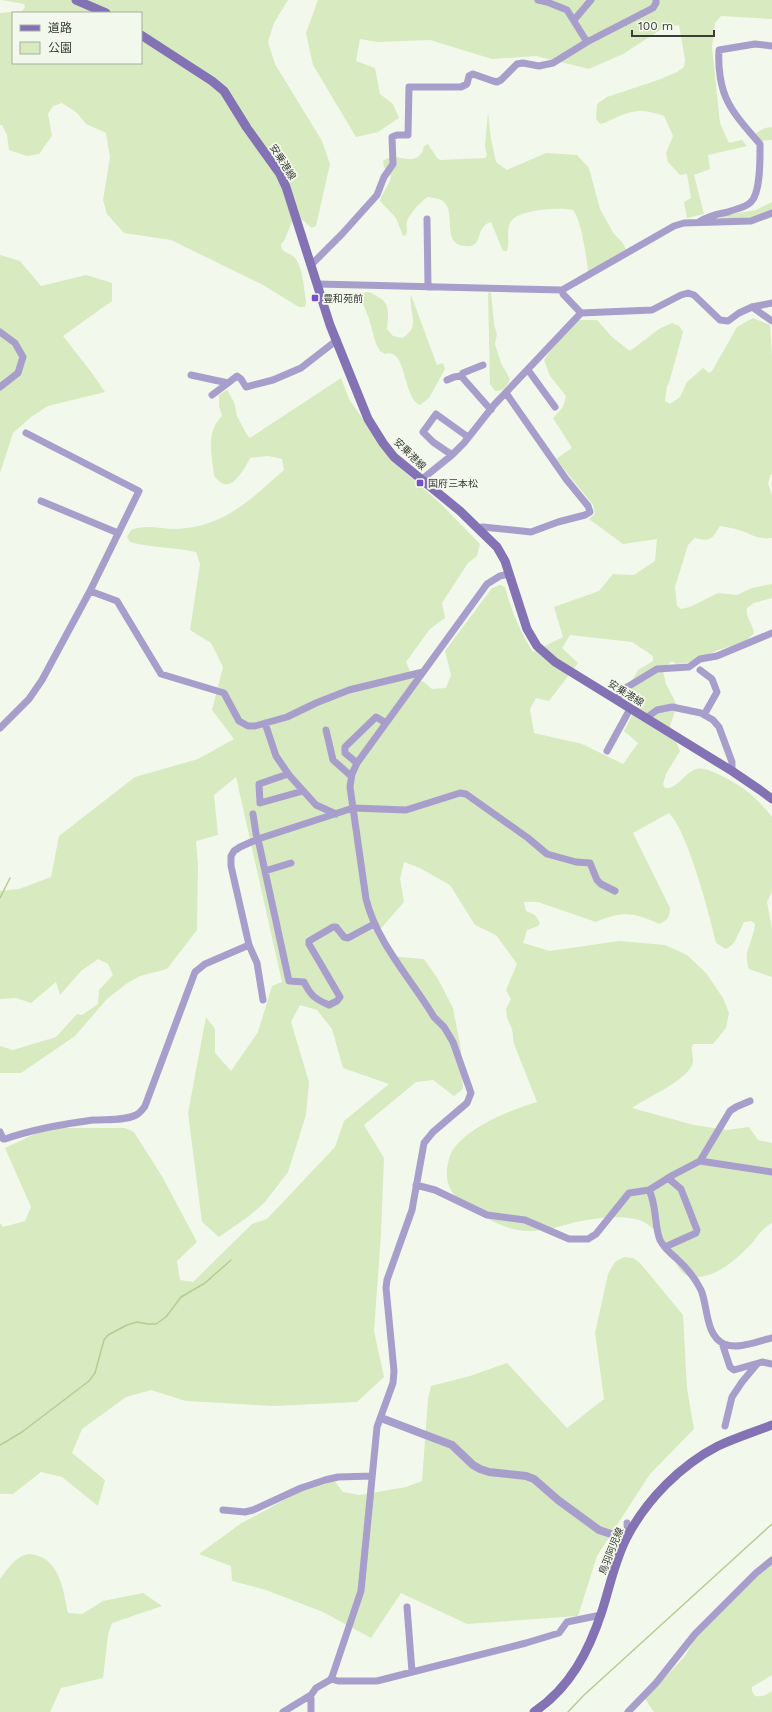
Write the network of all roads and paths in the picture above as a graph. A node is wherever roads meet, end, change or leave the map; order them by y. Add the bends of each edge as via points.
1 (76, 0) edge
2 (538, 0) edge
3 (591, 0) edge
4 (656, 0) edge
5 (104, 12) edge
6 (574, 20) junction
7 (142, 36) edge
8 (587, 42) junction
9 (772, 46) edge
10 (772, 213) edge
11 (427, 219) dead end
12 (697, 223) junction
13 (312, 264) junction
14 (318, 284) junction
15 (428, 287) junction
16 (562, 290) junction
17 (772, 303) edge
18 (752, 307) junction
19 (581, 313) junction
20 (772, 321) edge
21 (0, 332) edge
22 (337, 340) junction
23 (483, 365) dead end
24 (528, 370) junction
25 (191, 375) dead end
26 (461, 376) junction
27 (447, 380) dead end
28 (228, 383) junction
29 (0, 387) edge
30 (506, 393) junction
31 (212, 394) dead end
32 (555, 407) dead end
33 (491, 410) junction
34 (26, 433) dead end
35 (468, 437) junction
36 (452, 455) junction
37 (421, 480) junction
38 (41, 501) dead end
39 (477, 528) junction
40 (118, 533) junction
41 (509, 574) junction
42 (90, 590) junction
43 (772, 633) edge
44 (700, 670) dead end
45 (422, 672) junction
46 (616, 700) junction
47 (630, 709) junction
48 (704, 715) junction
49 (646, 718) junction
50 (265, 723) junction
51 (386, 723) junction
52 (0, 728) edge
53 (326, 730) dead end
54 (607, 751) dead end
55 (356, 763) junction
56 (732, 771) junction
57 (288, 774) junction
58 (351, 776) junction
59 (303, 791) junction
60 (772, 800) edge
61 (353, 808) junction
62 (253, 814) dead end
63 (336, 814) junction
64 (257, 840) junction
65 (291, 863) dead end
66 (265, 871) junction
67 (615, 891) dead end
68 (374, 924) junction
69 (249, 945) junction
70 (263, 1000) dead end
71 (750, 1101) dead end
72 (0, 1132) edge
73 (700, 1161) junction
74 (772, 1172) edge
75 (668, 1178) junction
76 (416, 1185) junction
77 (649, 1190) junction
78 (665, 1247) junction
79 (772, 1338) edge
80 (722, 1343) junction
81 (757, 1364) junction
82 (772, 1364) edge
83 (381, 1418) junction
84 (772, 1425) edge
85 (725, 1426) dead end
86 (372, 1476) junction
87 (223, 1510) dead end
88 (627, 1523) dead end
89 (628, 1536) junction
90 (772, 1560) edge
91 (407, 1607) dead end
92 (601, 1615) junction
93 (412, 1672) junction
94 (331, 1679) junction
95 (311, 1695) junction
96 (283, 1712) edge
97 (311, 1712) edge
98 (534, 1712) edge
99 (628, 1712) edge

1 - 5 main road
2 - 6 street via 567,10
3 - 6 street
4 - 8 street via 653,8
6 - 8 street
7 - 13 main road, 安乗港線 via 224,91 280,174
8 - 13 street via 546,66 517,64 497,82 472,74 467,84 461,87 409,87 408,135 392,137 393,164 384,177 377,195
9 - 12 street via 754,44 718,50 726,100 760,144 757,189 750,203 741,208 708,216
10 - 12 street via 751,221
11 - 15 street
12 - 16 street via 684,223 667,229
13 - 14 main road, 安乗港線
14 - 15 street
14 - 22 main road, 安乗港線
15 - 16 street
16 - 19 street
17 - 18 street
18 - 19 street via 728,321 720,320 694,295 688,293 652,310
18 - 20 street
19 - 24 street
21 - 29 street via 15,343 23,357 18,373
22 - 28 street via 305,366 273,380 246,387 237,376
22 - 37 main road, 安乗港線 via 368,419 394,457
23 - 26 street
24 - 30 street
24 - 32 street
25 - 28 street
26 - 27 street
26 - 33 street
28 - 31 street
30 - 33 street
30 - 39 street via 590,512 585,516 531,532
33 - 35 street
34 - 40 street via 138,491
35 - 36 street
35 - 36 street via 436,414 423,432
36 - 37 street
37 - 39 main road, 安乗港線
38 - 40 street
39 - 41 main road, 安乗港線 via 497,547
40 - 42 street
41 - 45 street via 487,584
41 - 46 main road, 安乗港線 via 525,624 542,652
42 - 50 street via 117,601 161,674 224,693 243,724 255,726
42 - 52 street via 42,680 29,699
43 - 46 street via 717,656 700,659 689,667 657,669 624,689
44 - 48 street via 712,679 717,692
45 - 50 street via 349,690 287,717
45 - 51 street
46 - 47 main road, 安乗港線
47 - 49 main road, 安乗港線
47 - 54 street
48 - 49 street via 672,707 657,710
48 - 56 street via 717,723 732,762
49 - 56 main road, 安乗港線
50 - 57 street via 276,756
51 - 55 street
51 - 55 street via 376,717 345,747 345,753
53 - 58 street via 333,760
55 - 58 street
56 - 60 main road, 安乗港線
57 - 59 street
57 - 59 street via 259,784 260,803
58 - 61 street
59 - 63 street via 316,805
61 - 63 street
61 - 67 street via 406,810 466,794 547,854 590,864 597,880
61 - 68 street via 366,899
62 - 64 street
63 - 64 street
64 - 66 street
64 - 69 street via 240,847 231,856
65 - 66 street
66 - 68 street via 290,981 304,982 316,999 329,1004 340,997 309,941 336,926 344,937 348,938
68 - 76 street via 434,1017 450,1037 471,1093 467,1103 424,1143
69 - 70 street via 257,963
69 - 72 street via 204,964 195,972 145,1106 138,1114 125,1118 71,1123 5,1139
71 - 73 street via 730,1112
73 - 74 street
73 - 75 street
75 - 77 street
75 - 78 street via 681,1189 697,1230 696,1234
76 - 77 street via 434,1190 487,1215 525,1220 569,1238 581,1239 588,1239 596,1234 629,1193
76 - 83 street via 408,1224 387,1280 394,1371 393,1383
77 - 78 street via 660,1239
78 - 80 street via 694,1278 701,1290 709,1324
79 - 80 street via 743,1345
80 - 81 street via 731,1369 737,1370
81 - 82 street
81 - 85 street via 732,1397
83 - 86 street via 377,1427
83 - 89 street via 452,1445 480,1469 534,1479 599,1530
84 - 89 main road, 鳥羽阿児線 via 719,1446 675,1475 651,1501
86 - 87 street via 338,1477 301,1488 245,1512
86 - 94 street via 361,1591
88 - 89 street
89 - 92 main road, 鳥羽阿児線
90 - 99 street via 695,1634 656,1683
91 - 93 street
92 - 93 street via 567,1622 559,1633
92 - 98 main road, 鳥羽阿児線 via 575,1672 552,1698
93 - 94 street via 373,1681
94 - 95 street via 316,1688
95 - 96 street
95 - 97 street

